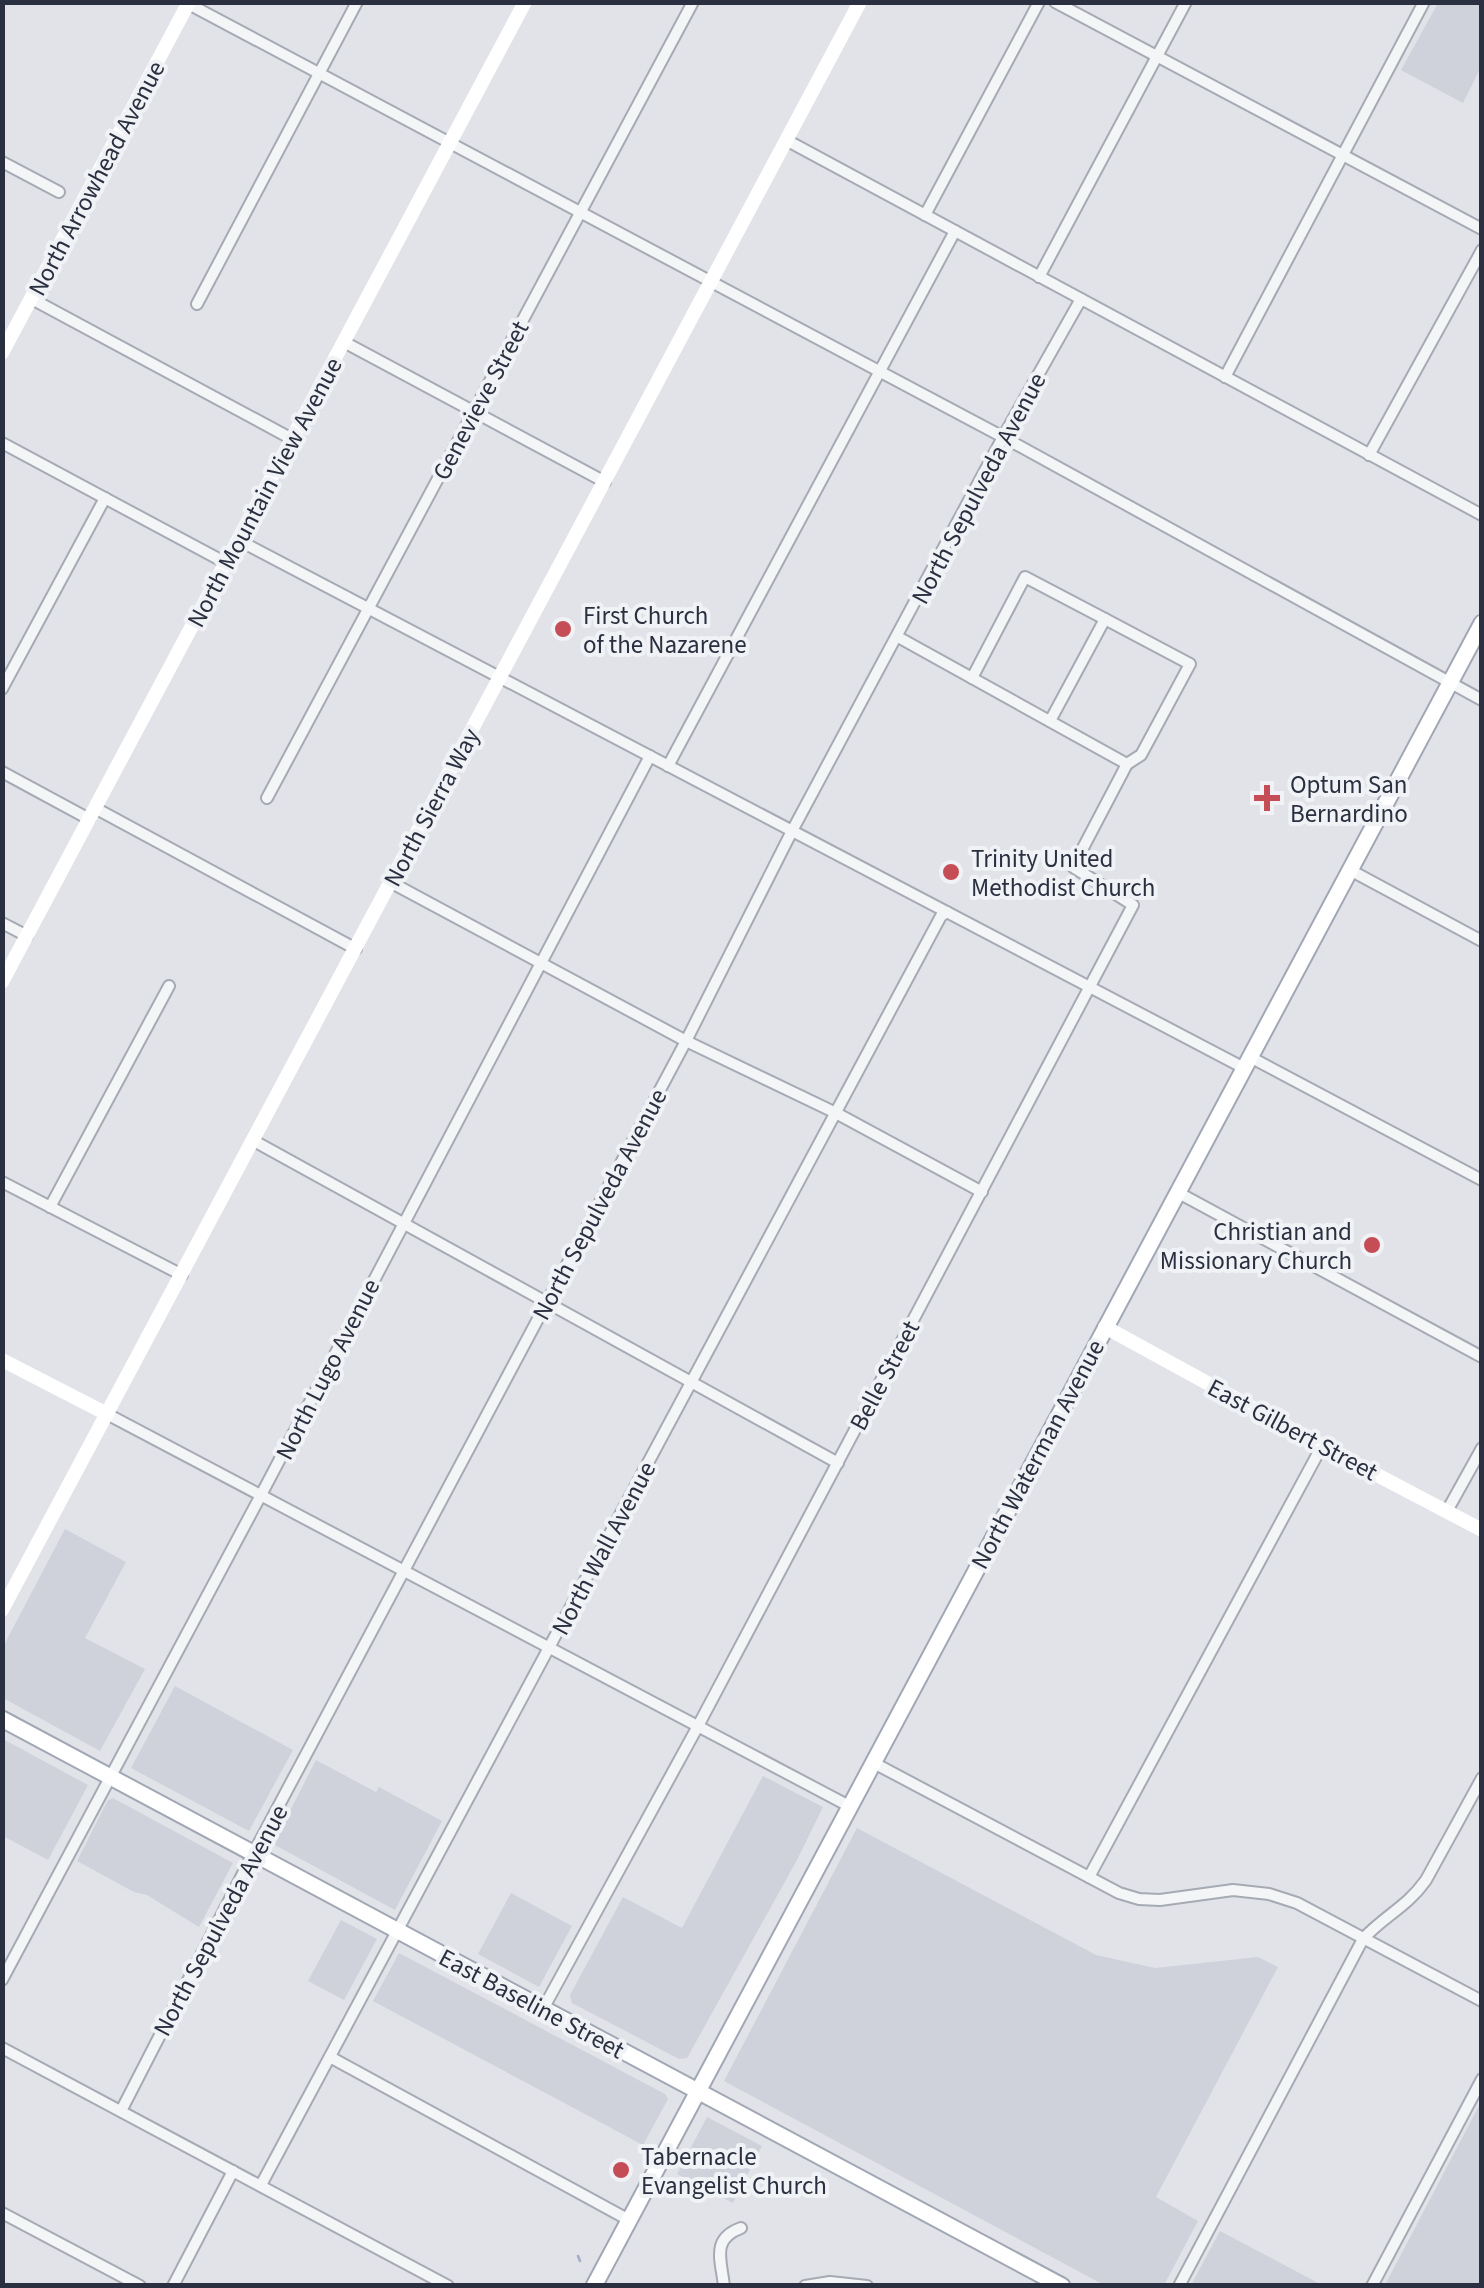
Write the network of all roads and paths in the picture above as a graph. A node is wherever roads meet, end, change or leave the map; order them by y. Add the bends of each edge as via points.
1 (357, 2) edge
2 (524, 2) edge
3 (693, 2) edge
4 (860, 2) edge
5 (1039, 2) edge
6 (1055, 2) edge
7 (1186, 2) edge
8 (1424, 2) edge
9 (188, 3) edge
10 (1157, 56) junction
11 (320, 74) junction
12 (788, 141) junction
13 (450, 142) junction
14 (1343, 155) junction
15 (2, 162) edge
16 (59, 192) dead end
17 (582, 212) junction
18 (925, 215) junction
19 (1482, 228) edge
20 (954, 231) junction
21 (1482, 250) edge
22 (1039, 276) junction
23 (712, 281) junction
24 (32, 299) junction
25 (1080, 299) junction
26 (197, 304) dead end
27 (344, 342) junction
28 (2, 353) edge
29 (878, 370) junction
30 (1226, 377) junction
31 (473, 411) junction
32 (1004, 437) junction
33 (292, 440) junction
34 (2, 443) edge
35 (1369, 455) junction
36 (605, 482) junction
37 (105, 498) junction
38 (1482, 515) edge
39 (238, 540) junction
40 (226, 563) junction
41 (368, 608) junction
42 (1105, 619) junction
43 (1482, 623) edge
44 (898, 637) junction
45 (499, 677) junction
46 (972, 678) junction
47 (1449, 684) junction
48 (2, 689) edge
49 (1482, 700) edge
50 (1050, 721) junction
51 (650, 756) junction
52 (1127, 764) junction
53 (668, 766) junction
54 (2, 772) edge
55 (267, 798) dead end
56 (92, 813) junction
57 (792, 831) junction
58 (1350, 870) junction
59 (392, 883) junction
60 (947, 912) junction
61 (2, 922) edge
62 (27, 936) junction
63 (1482, 941) edge
64 (356, 949) junction
65 (540, 962) junction
66 (2, 982) edge
67 (168, 986) dead end
68 (1090, 987) junction
69 (686, 1040) junction
70 (1248, 1062) junction
71 (836, 1113) junction
72 (254, 1141) junction
73 (1482, 1180) edge
74 (2, 1182) edge
75 (982, 1192) junction
76 (1177, 1192) junction
77 (50, 1206) junction
78 (403, 1222) junction
79 (182, 1275) junction
80 (546, 1303) junction
81 (1105, 1327) junction
82 (1482, 1357) edge
83 (2, 1360) edge
84 (691, 1384) junction
85 (108, 1414) junction
86 (1322, 1446) junction
87 (1482, 1448) edge
88 (838, 1463) junction
89 (261, 1496) junction
90 (1448, 1512) junction
91 (1482, 1530) edge
92 (404, 1571) junction
93 (2, 1610) edge
94 (549, 1648) junction
95 (2, 1720) edge
96 (698, 1726) junction
97 (872, 1762) junction
98 (110, 1777) junction
99 (1482, 1778) edge
100 (849, 1806) junction
101 (253, 1854) junction
102 (1089, 1878) junction
103 (397, 1931) junction
104 (1364, 1939) junction
105 (2, 1980) edge
106 (1482, 2001) edge
107 (543, 2010) junction
108 (2, 2048) edge
109 (330, 2057) junction
110 (1482, 2079) edge
111 (697, 2091) junction
112 (121, 2111) junction
113 (233, 2171) junction
114 (261, 2186) junction
115 (2, 2212) edge
116 (628, 2220) junction
117 (736, 2230) dead end
118 (140, 2286) edge
119 (173, 2286) edge
120 (448, 2286) edge
121 (594, 2286) edge
122 (724, 2286) edge
123 (806, 2286) edge
124 (866, 2286) edge
125 (1062, 2286) edge
126 (1179, 2286) edge
127 (1372, 2286) edge

1 - 11 street
2 - 13 street, North Mountain View Avenue
3 - 17 street, Genevieve Street
4 - 12 street, North Sierra Way
5 - 18 street
6 - 10 street
7 - 10 street
8 - 14 street
9 - 11 street
9 - 24 street, North Arrowhead Avenue
10 - 14 street
10 - 22 street
11 - 13 street
11 - 26 street
12 - 18 street
12 - 23 street, North Sierra Way
13 - 17 street
13 - 27 street, North Mountain View Avenue
14 - 19 street
14 - 30 street
15 - 16 street
17 - 23 street
17 - 31 street, Genevieve Street
18 - 20 street
20 - 22 street
20 - 29 street
21 - 35 street
22 - 25 street
23 - 29 street
23 - 36 street, North Sierra Way
24 - 28 street, North Arrowhead Avenue
24 - 33 street
25 - 30 street
25 - 32 street, North Sepulveda Avenue
27 - 31 street
27 - 33 street, North Mountain View Avenue
29 - 32 street
29 - 53 street
30 - 35 street
31 - 36 street
31 - 41 street, Genevieve Street
32 - 44 street, North Sepulveda Avenue
32 - 47 street
33 - 39 street, North Mountain View Avenue
34 - 37 street
35 - 38 street
36 - 45 street, North Sierra Way
37 - 40 street
37 - 48 street
39 - 40 street, North Mountain View Avenue
39 - 41 street
40 - 56 street, North Mountain View Avenue
41 - 45 street
41 - 55 street, Genevieve Street
42 - 46 street via 1025,577
42 - 50 street
42 - 52 street via 1190,664 1142,755
43 - 47 main road, North Waterman Avenue
44 - 46 street
44 - 57 street, North Sepulveda Avenue
45 - 51 street
45 - 59 street, North Sierra Way
46 - 50 street
47 - 49 street
47 - 58 main road, North Waterman Avenue
50 - 52 street
51 - 53 street
51 - 65 street, North Lugo Avenue
52 - 68 street, Belle Street via 1073,867 1133,905
53 - 57 street
54 - 56 street
56 - 62 street, North Mountain View Avenue
56 - 64 street
57 - 60 street
57 - 69 street, North Sepulveda Avenue
58 - 63 street
58 - 70 main road, North Waterman Avenue
59 - 64 street, North Sierra Way
59 - 65 street
60 - 68 street
60 - 71 street, North Wall Avenue
61 - 62 street
62 - 66 street, North Mountain View Avenue
64 - 72 street, North Sierra Way
65 - 69 street
65 - 78 street, North Lugo Avenue
67 - 77 street
68 - 70 street
68 - 75 street, Belle Street
69 - 71 street
69 - 80 street, North Sepulveda Avenue
70 - 73 street
70 - 76 main road, North Waterman Avenue
71 - 75 street
71 - 84 street, North Wall Avenue
72 - 78 street
72 - 79 street, North Sierra Way
74 - 77 street
75 - 88 street, Belle Street
76 - 81 main road, North Waterman Avenue
76 - 82 street
77 - 79 street
78 - 80 street
78 - 89 street, North Lugo Avenue
79 - 85 street, North Sierra Way
80 - 84 street
80 - 92 street, North Sepulveda Avenue
81 - 86 street, East Gilbert Street
81 - 97 main road, North Waterman Avenue
83 - 85 street
84 - 88 street
84 - 94 street, North Wall Avenue
85 - 89 street
85 - 93 street, North Sierra Way
86 - 90 street, East Gilbert Street
86 - 102 street
87 - 90 street
88 - 96 street, Belle Street
89 - 92 street
89 - 98 street, North Lugo Avenue
90 - 91 street, East Gilbert Street
92 - 94 street
92 - 101 street, North Sepulveda Avenue
94 - 96 street
94 - 103 street, North Wall Avenue
95 - 98 main road, East Baseline Street
96 - 100 street
96 - 107 street, Belle Street
97 - 100 main road, North Waterman Avenue
97 - 102 street
98 - 101 main road, East Baseline Street
98 - 105 street, North Lugo Avenue
99 - 104 street via 1415,1896
100 - 111 main road, North Waterman Avenue
101 - 103 main road, East Baseline Street
101 - 112 street, North Sepulveda Avenue
102 - 104 street via 1138,1899 1233,1890 1269,1894
103 - 107 main road, East Baseline Street
103 - 109 street, North Wall Avenue
104 - 106 street
104 - 126 street
107 - 111 main road, East Baseline Street
108 - 112 street
109 - 114 street, North Wall Avenue
109 - 116 street
110 - 127 street
111 - 116 main road, North Waterman Avenue
111 - 125 main road, East Baseline Street
112 - 113 street
113 - 114 street
113 - 119 street
114 - 120 street
115 - 118 street
116 - 121 main road, North Waterman Avenue
117 - 122 street via 720,2247
123 - 124 street

